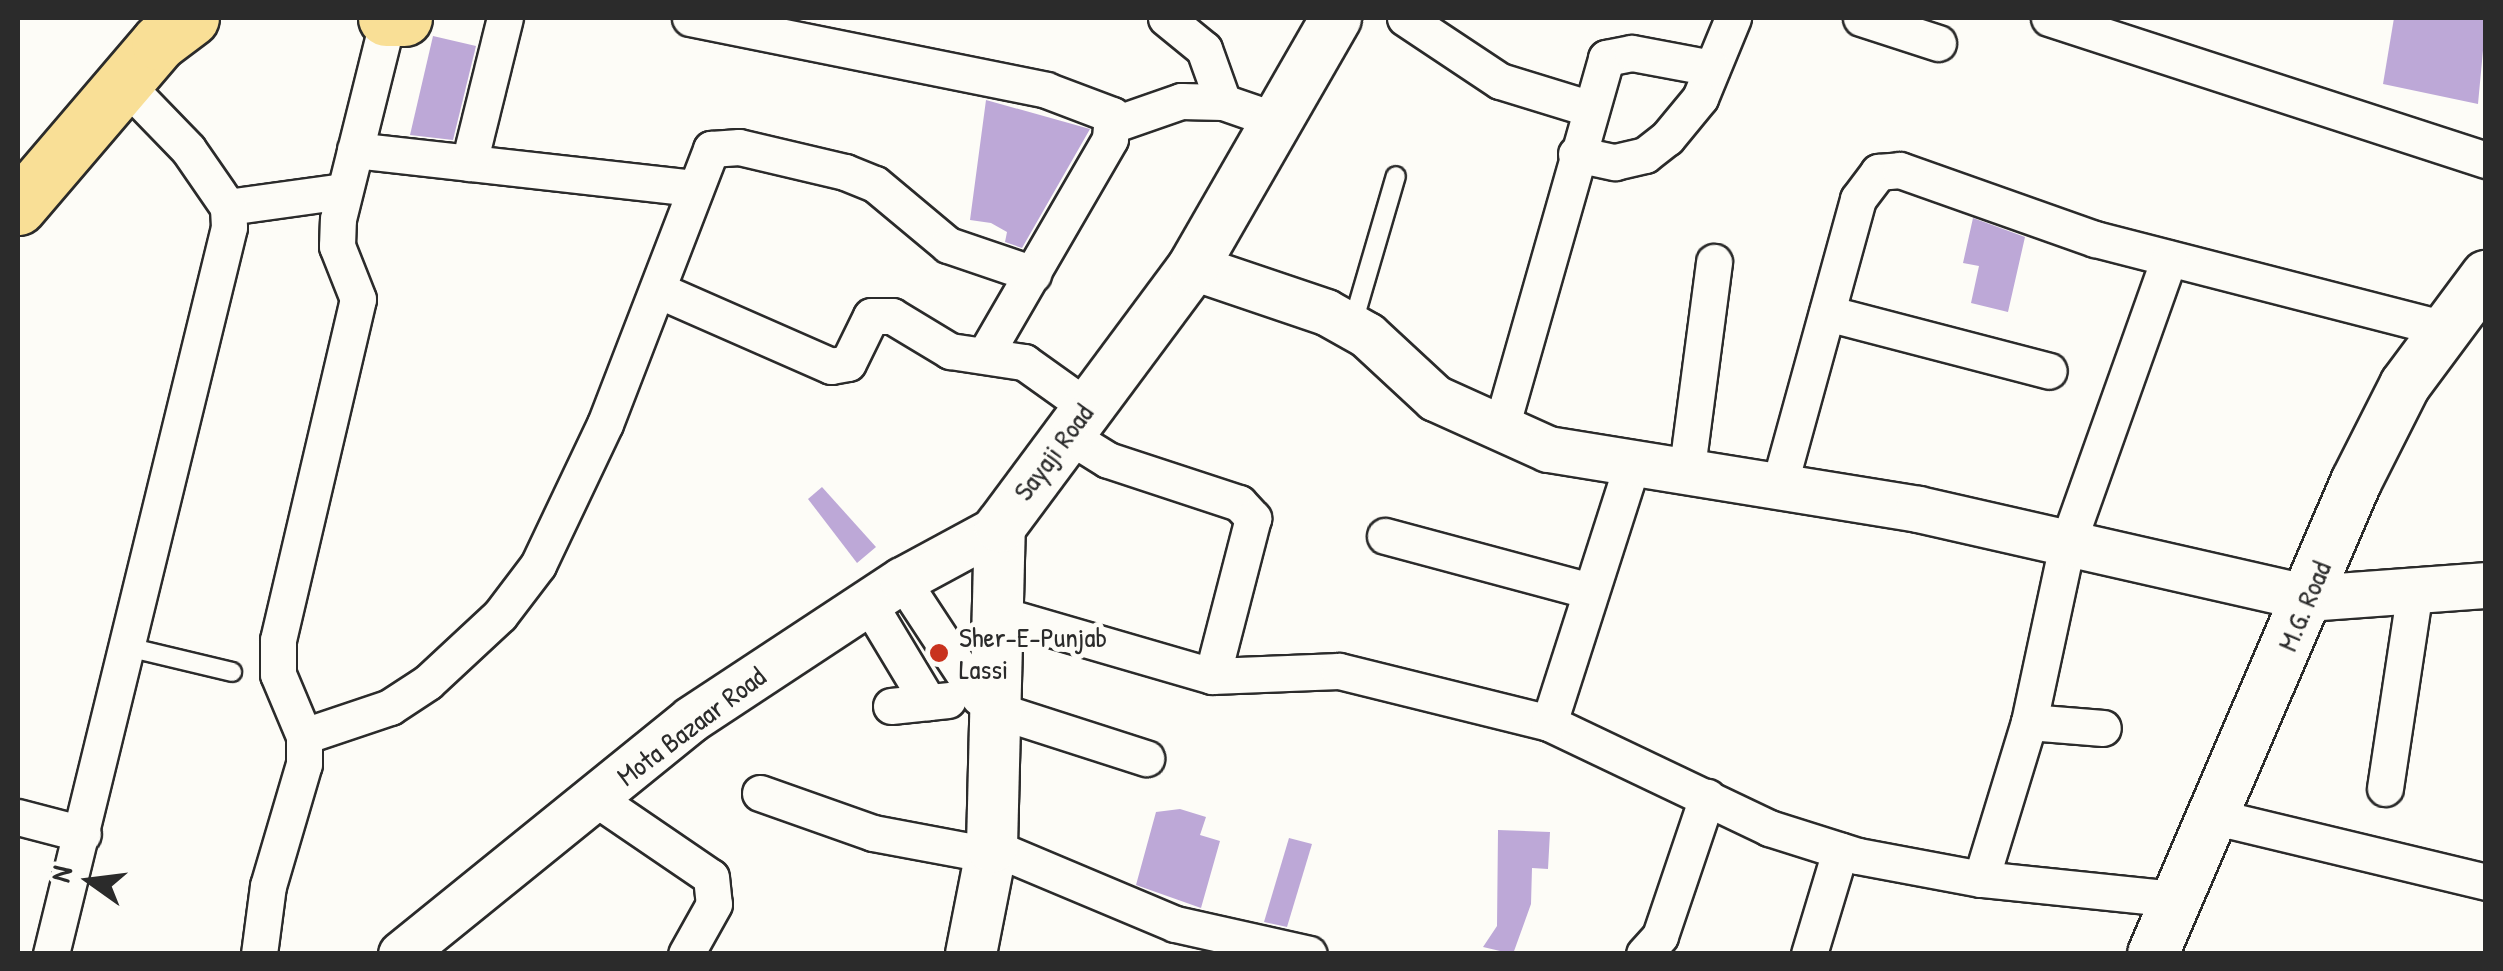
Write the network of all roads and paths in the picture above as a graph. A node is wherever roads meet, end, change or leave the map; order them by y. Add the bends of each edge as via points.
1 (191, 18) edge
2 (387, 18) edge
3 (404, 18) edge
4 (505, 18) edge
5 (690, 18) edge
6 (1166, 18) edge
7 (1336, 18) edge
8 (1405, 18) edge
9 (1733, 18) edge
10 (1861, 18) edge
11 (2050, 18) edge
12 (1938, 43) dead end
13 (1712, 68) junction
14 (128, 87) junction
15 (1223, 102) junction
16 (1588, 108) junction
17 (1282, 122) junction
18 (1115, 124) junction
19 (355, 150) junction
20 (1576, 154) junction
21 (2486, 160) edge
22 (469, 163) junction
23 (1396, 176) dead end
24 (692, 188) junction
25 (344, 192) junction
26 (18, 207) edge
27 (228, 207) junction
28 (2169, 259) junction
29 (1714, 262) dead end
30 (1192, 267) junction
31 (1033, 274) junction
32 (2486, 276) edge
33 (658, 290) junction
34 (1827, 312) junction
35 (1352, 326) junction
36 (2442, 328) junction
37 (985, 355) junction
38 (2049, 371) dead end
39 (1076, 420) junction
40 (1500, 431) junction
41 (1632, 464) junction
42 (1686, 475) junction
43 (1779, 486) junction
44 (1000, 528) junction
45 (1385, 536) dead end
46 (2068, 545) junction
47 (2486, 585) edge
48 (2415, 590) junction
49 (885, 591) junction
50 (1590, 591) junction
51 (2309, 598) junction
52 (995, 613) junction
53 (128, 646) junction
54 (232, 672) dead end
55 (1212, 676) junction
56 (989, 700) junction
57 (928, 702) junction
58 (891, 706) dead end
59 (2029, 722) junction
60 (1549, 723) junction
61 (2102, 728) dead end
62 (304, 736) junction
63 (1146, 758) dead end
64 (2385, 788) dead end
65 (760, 793) dead end
66 (1707, 797) junction
67 (595, 798) junction
68 (2212, 816) junction
69 (18, 818) edge
70 (83, 834) junction
71 (991, 851) junction
72 (1840, 851) junction
73 (1981, 879) junction
74 (2486, 882) edge
75 (2176, 899) junction
76 (51, 954) edge
77 (259, 954) edge
78 (402, 954) edge
79 (686, 954) edge
80 (971, 954) edge
81 (1309, 954) edge
82 (1644, 954) edge
83 (1809, 954) edge
84 (2152, 954) edge

1 - 14 main road via 159,42
2 - 3 main road
2 - 19 street
4 - 22 street
5 - 18 street via 1046,90 1098,106
6 - 15 street via 1204,49
7 - 17 main road, Sayaji Road
8 - 16 street via 1500,82
9 - 13 street
10 - 12 street
11 - 21 street
13 - 16 street via 1616,52
13 - 20 street via 1700,98 1645,156 1615,162
14 - 26 main road
14 - 27 street via 188,148
15 - 17 street
15 - 18 street via 1180,101
16 - 20 street
17 - 30 main road, Sayaji Road
18 - 31 street
19 - 22 street
19 - 25 street
20 - 40 street
22 - 24 street
23 - 35 lane
24 - 31 street via 702,159 723,146 846,172 875,184 948,246
24 - 33 street
25 - 27 street
25 - 62 street via 338,246 358,299 278,640 278,674
27 - 53 street via 230,227
28 - 34 street via 1900,170 1878,172 1858,199
28 - 36 street
28 - 46 street
29 - 42 street
30 - 35 street
30 - 39 main road, Sayaji Road
31 - 37 street
32 - 36 main road, M.G. Road
33 - 37 street via 831,366 848,363 866,322 880,314 950,351
33 - 62 street via 566,514 500,615 390,707
34 - 38 street
34 - 43 street
35 - 40 street via 1435,398
36 - 51 main road, M.G. Road via 2364,466
37 - 39 street via 1024,362
39 - 44 main road, Sayaji Road
39 - 55 street via 1108,460 1239,503 1253,518
40 - 41 street
41 - 42 street
41 - 50 street
42 - 43 street
43 - 46 street
44 - 49 street, Mota Bazaar Road
44 - 52 main road, Sayaji Road
45 - 50 street
46 - 51 street
46 - 59 street
47 - 48 street
48 - 51 street
48 - 64 street
49 - 56 street
49 - 57 street
49 - 67 street, Mota Bazaar Road via 691,719
50 - 60 street
51 - 68 main road, M.G. Road
52 - 55 street
52 - 56 main road, Sayaji Road
53 - 54 lane
53 - 70 street
55 - 60 street via 1338,671
56 - 57 street
56 - 63 street
56 - 71 main road, Sayaji Road
57 - 58 street
59 - 61 street
59 - 73 street
60 - 66 street
62 - 77 street
65 - 71 street via 873,833
66 - 72 street
66 - 82 street via 1660,936
67 - 78 street, Mota Bazaar Road
67 - 79 street via 710,876 714,904
68 - 74 street
68 - 75 main road, M.G. Road
69 - 70 street
70 - 76 street
71 - 80 main road, Sayaji Road
71 - 81 street via 1175,924
72 - 73 street
72 - 83 street
73 - 75 street
75 - 84 main road, M.G. Road

